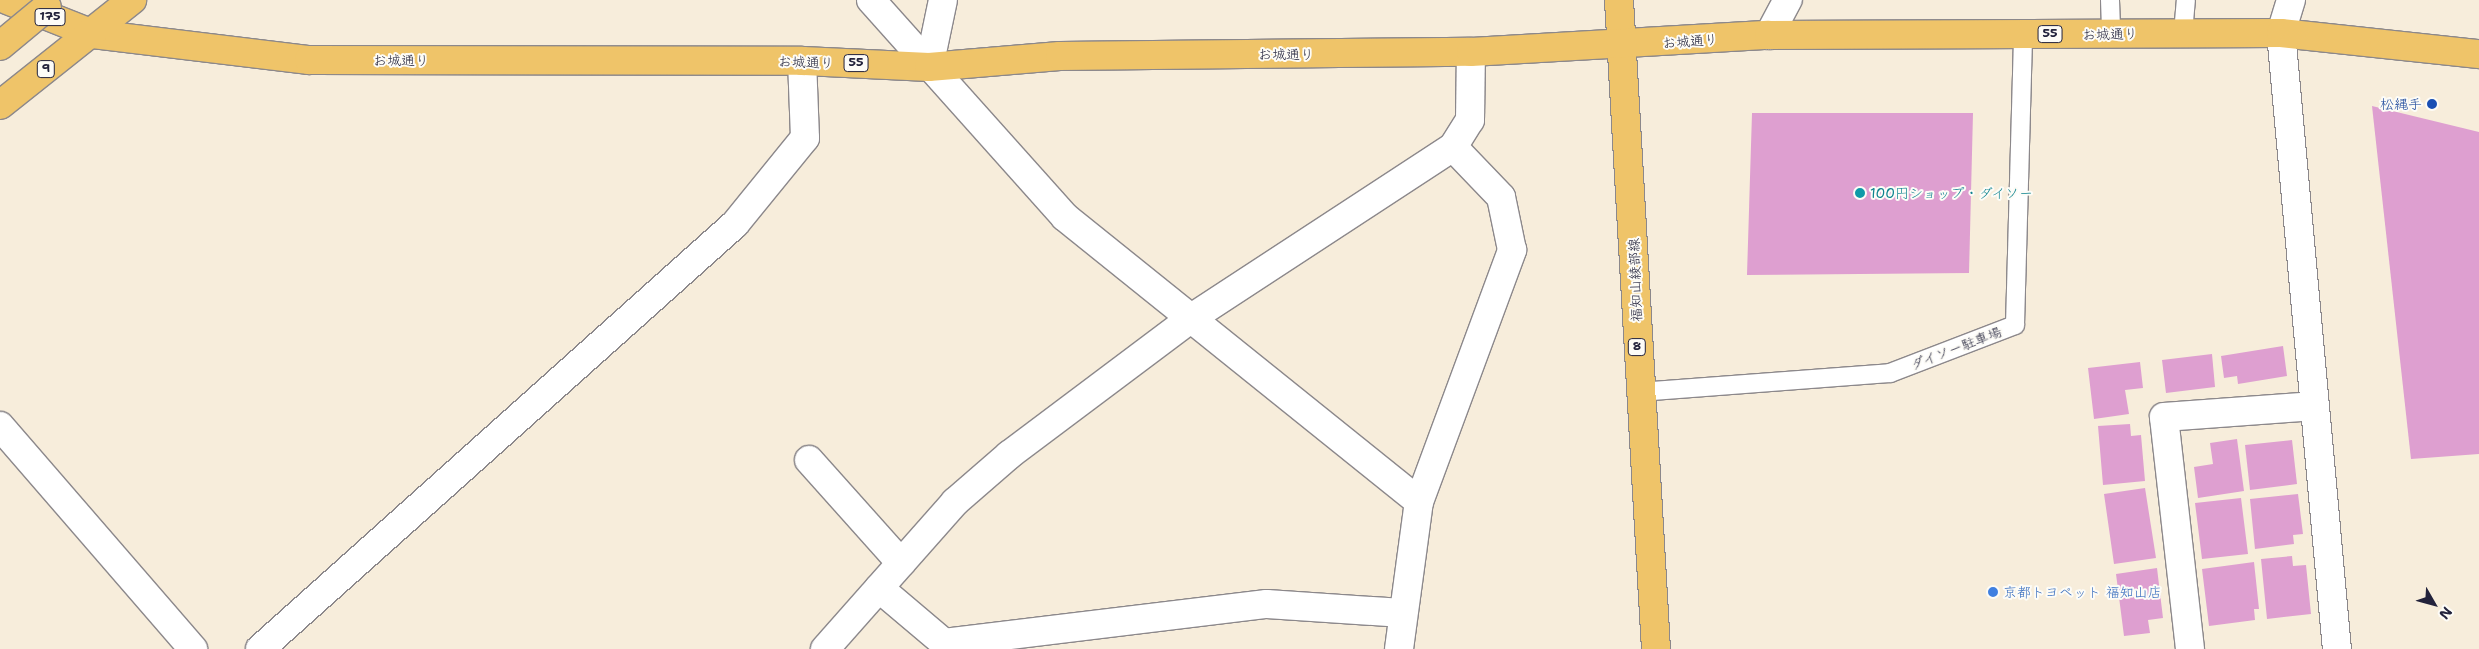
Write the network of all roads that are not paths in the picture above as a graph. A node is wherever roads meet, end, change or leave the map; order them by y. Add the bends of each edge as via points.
1 (7, 0) edge
2 (55, 0) edge
3 (132, 0) edge
4 (871, 0) edge
5 (943, 0) edge
6 (1619, 0) edge
7 (1788, 0) edge
8 (2110, 0) edge
9 (2186, 0) edge
10 (2291, 0) edge
11 (2183, 33) junction
12 (2281, 33) junction
13 (93, 34) junction
14 (2023, 34) junction
15 (2110, 34) junction
16 (1769, 36) junction
17 (0, 46) edge
18 (1620, 46) junction
19 (1471, 52) junction
20 (2479, 54) edge
21 (802, 60) junction
22 (929, 67) junction
23 (0, 106) edge
24 (1453, 147) junction
25 (1193, 317) junction
26 (1638, 392) junction
27 (2315, 406) junction
28 (0, 426) edge
29 (809, 460) dead end
30 (1419, 502) junction
31 (901, 563) junction
32 (879, 588) junction
33 (1403, 613) junction
34 (193, 649) edge
35 (260, 649) edge
36 (825, 649) edge
37 (1399, 649) edge
38 (1656, 649) edge
39 (2190, 649) edge
40 (2337, 649) edge

1 - 13 main road, 175
2 - 17 main road, bridge
3 - 13 main road, 9
4 - 22 street
5 - 22 street
6 - 18 main road, 福知山綾部線 / 8
7 - 16 street
8 - 15 lane
9 - 11 lane
10 - 12 street
11 - 12 main road, お城通り / 55
11 - 15 main road, お城通り / 55
12 - 20 main road, お城通り / 55
12 - 27 street
13 - 21 main road, お城通り / 55 via 309,60
13 - 23 main road, 9
14 - 15 main road, お城通り / 55
14 - 16 main road, お城通り / 55
14 - 26 lane, ダイソー駐車場 via 2014,325 1890,373
16 - 18 main road, お城通り / 55
18 - 19 main road, お城通り / 55
18 - 26 main road, 福知山綾部線 / 8 via 1632,174
19 - 22 main road, お城通り / 55 via 1060,56
19 - 24 street via 1470,120
21 - 22 main road, お城通り / 55
21 - 35 street via 805,138 735,224
22 - 25 street via 1065,218
24 - 25 street
24 - 30 street via 1502,197 1512,250
25 - 30 street
25 - 31 street via 1008,455 955,502
26 - 38 main road, 福知山綾部線 / 8
27 - 39 street via 2164,417
27 - 40 street
28 - 34 street
29 - 31 street
30 - 33 street
31 - 32 street
32 - 33 street via 944,643 1267,604
32 - 36 street
33 - 37 street

